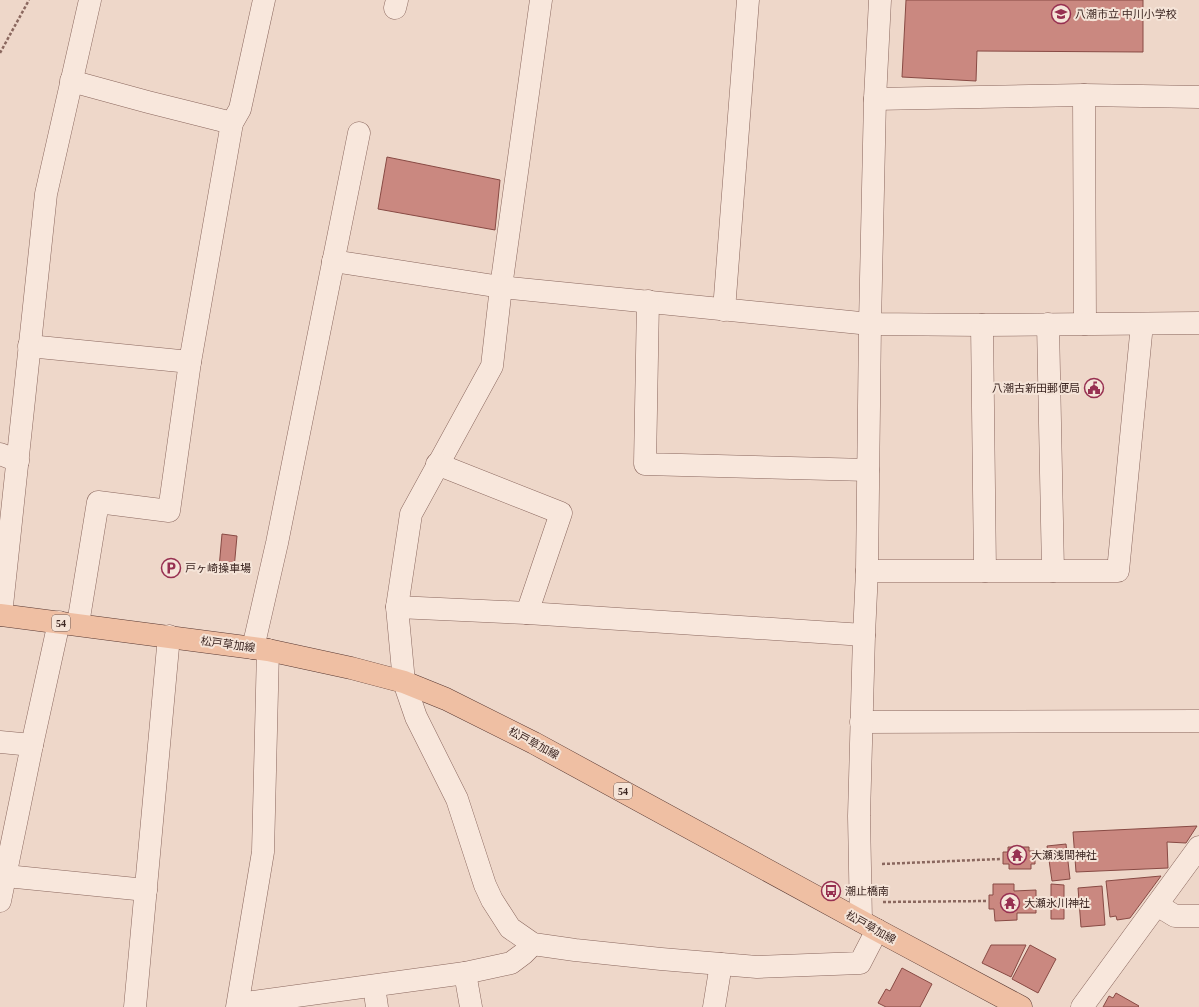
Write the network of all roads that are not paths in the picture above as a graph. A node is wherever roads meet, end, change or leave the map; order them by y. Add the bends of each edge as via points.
1 (90, 0) edge
2 (264, 0) edge
3 (541, 0) edge
4 (748, 0) edge
5 (880, 0) edge
6 (71, 82) junction
7 (1084, 95) junction
8 (1199, 97) edge
9 (875, 99) junction
10 (232, 123) junction
11 (359, 133) dead end
12 (333, 261) junction
13 (501, 287) junction
14 (648, 301) junction
15 (724, 310) junction
16 (1199, 323) edge
17 (870, 324) junction
18 (1048, 324) junction
19 (1085, 324) junction
20 (1142, 324) junction
21 (982, 325) junction
22 (29, 346) junction
23 (190, 362) junction
24 (9, 457) edge
25 (437, 464) junction
26 (868, 470) junction
27 (867, 571) junction
28 (984, 571) junction
29 (1053, 571) junction
30 (397, 607) junction
31 (527, 613) junction
32 (0, 615) edge
33 (69, 623) junction
34 (169, 636) junction
35 (864, 636) junction
36 (261, 649) junction
37 (404, 682) junction
38 (1199, 721) edge
39 (861, 722) junction
40 (0, 742) edge
41 (32, 745) junction
42 (1199, 847) edge
43 (5, 848) edge
44 (6, 876) junction
45 (146, 890) junction
46 (0, 901) edge
47 (1157, 905) junction
48 (1199, 916) edge
49 (866, 918) junction
50 (533, 944) junction
51 (721, 964) junction
52 (465, 972) junction
53 (374, 986) junction
54 (291, 1002) edge
55 (238, 1006) edge
56 (135, 1007) edge
57 (377, 1007) edge
58 (471, 1007) edge
59 (714, 1007) edge
60 (1021, 1007) edge
61 (1082, 1007) edge

1 - 6 street
2 - 10 street via 240,108
3 - 13 street
4 - 15 street
5 - 9 street
6 - 10 street
6 - 22 street via 46,194
7 - 8 street
7 - 9 street
7 - 19 street
9 - 17 street
10 - 23 street
11 - 12 street
12 - 13 street
12 - 36 street via 277,543
13 - 14 street
13 - 25 street via 492,366
14 - 15 street
14 - 26 street via 645,464
15 - 17 street
16 - 20 street
17 - 21 street
17 - 26 street
18 - 19 street
18 - 21 street
18 - 29 street
19 - 20 street
20 - 29 street via 1118,571
21 - 28 street
22 - 23 street
22 - 24 street
23 - 33 street via 169,511 98,502
24 - 32 street
25 - 30 street via 411,514
25 - 31 street via 561,513
26 - 27 street
27 - 28 street
27 - 35 street
28 - 29 street
30 - 31 street
30 - 37 street
31 - 35 street
32 - 33 main road, 松戸草加線 / 54
33 - 34 main road, 松戸草加線 / 54
33 - 41 street
34 - 36 main road, 松戸草加線 / 54
34 - 45 street
35 - 39 street
36 - 37 main road, 松戸草加線 / 54
36 - 55 street via 263,852
37 - 49 main road, 松戸草加線 / 54 via 446,699 534,743
37 - 50 street via 416,717 457,799 492,900 510,928
38 - 39 street
39 - 49 street via 860,865
40 - 41 street
41 - 43 street
42 - 47 street
43 - 44 street
44 - 45 street
44 - 46 street
45 - 56 street
47 - 48 street via 1175,916
47 - 61 street
49 - 51 street via 860,963 757,967
49 - 60 main road, 松戸草加線 / 54
50 - 51 street
50 - 52 street via 511,963
51 - 59 street
52 - 53 street
52 - 58 street
53 - 54 street
53 - 57 street
54 - 55 street

